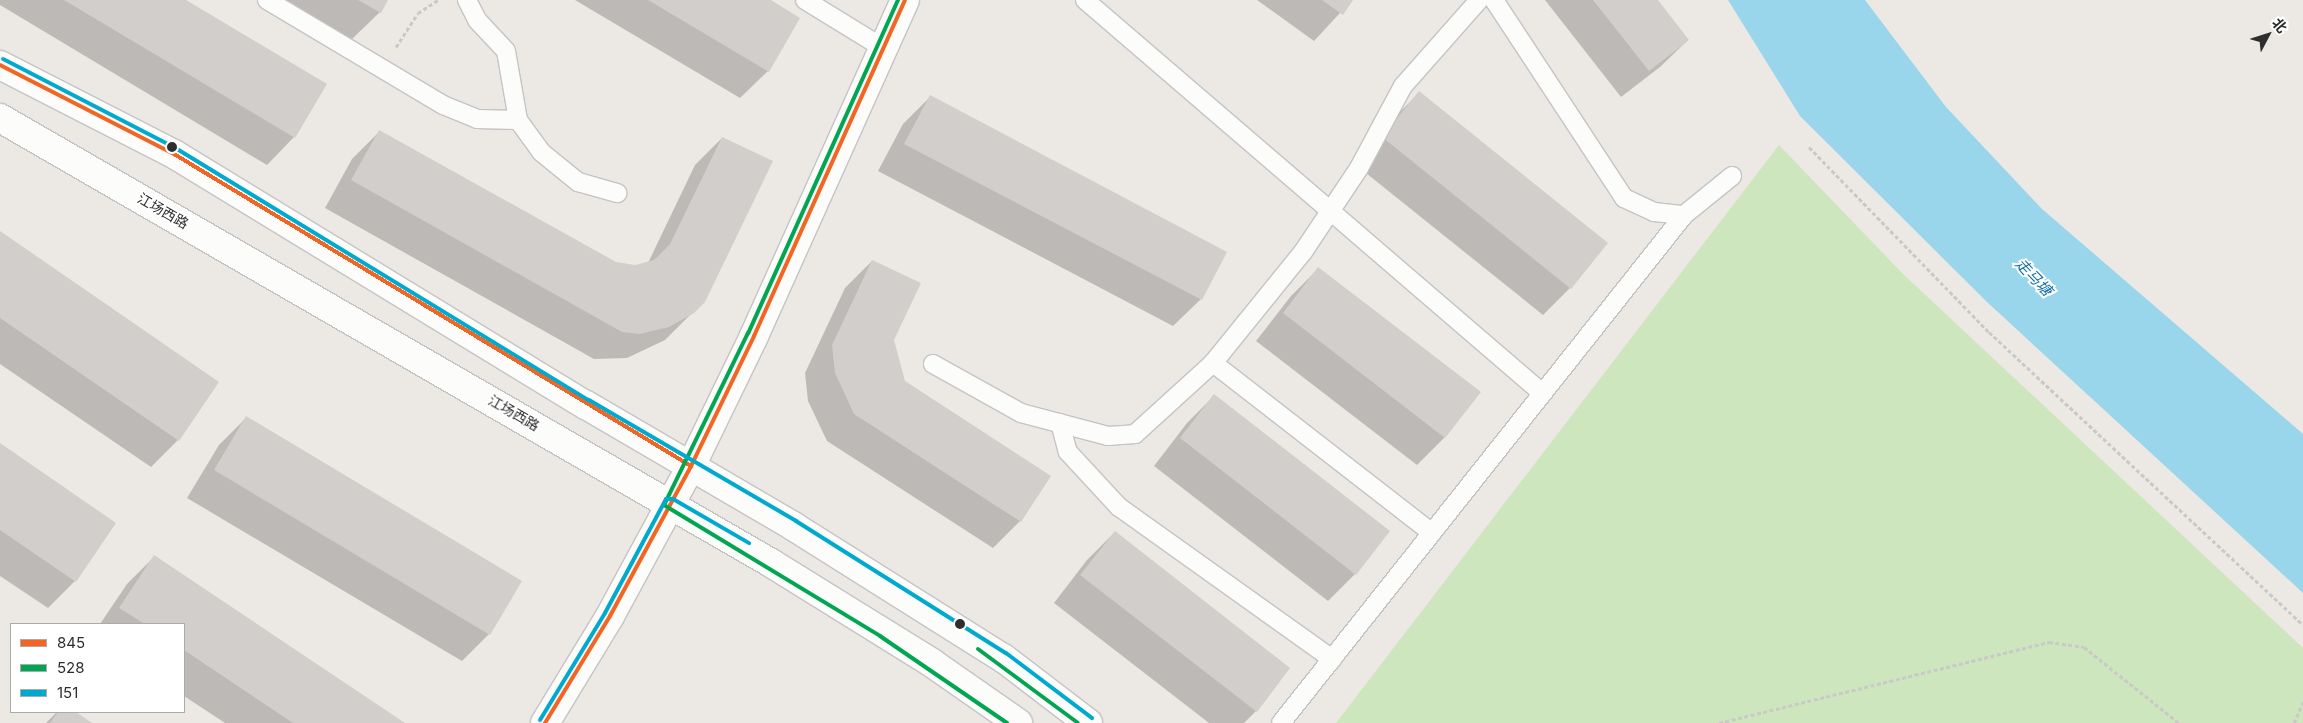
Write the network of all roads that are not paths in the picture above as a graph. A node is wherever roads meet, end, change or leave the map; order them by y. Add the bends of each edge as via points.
1 (267, 0) edge
2 (467, 0) edge
3 (905, 0) edge
4 (1085, 0) edge
5 (1479, 0) edge
6 (1494, 0) edge
7 (813, 2) edge
8 (883, 48) junction
9 (0, 65) edge
10 (0, 118) edge
11 (518, 120) junction
12 (1732, 176) dead end
13 (617, 193) dead end
14 (1331, 210) junction
15 (1684, 214) junction
16 (1213, 363) junction
17 (932, 364) dead end
18 (1542, 393) junction
19 (1060, 423) junction
20 (691, 466) junction
21 (670, 504) junction
22 (1432, 533) junction
23 (1332, 659) junction
24 (545, 723) edge
25 (1018, 723) edge
26 (1088, 723) edge
27 (1281, 723) edge

1 - 11 lane via 443,105 477,119
2 - 11 lane via 477,20 506,51
3 - 8 main road
4 - 14 lane
5 - 14 lane via 1402,86 1359,168
6 - 15 lane via 1624,198 1654,212
7 - 8 lane
8 - 20 main road via 754,336
9 - 20 main road via 174,154
10 - 21 main road, 江场西路
11 - 13 lane via 541,152 578,182
12 - 15 lane
14 - 16 lane via 1303,252
14 - 18 lane
15 - 18 lane
16 - 19 lane via 1135,434 1108,436
16 - 22 lane
17 - 19 lane via 1021,412
18 - 22 lane
19 - 23 lane via 1068,452 1119,507
20 - 21 main road
20 - 26 main road via 956,627 1048,690
21 - 24 main road via 610,616
21 - 25 main road, 江场西路 via 891,637
22 - 23 lane
23 - 27 lane

